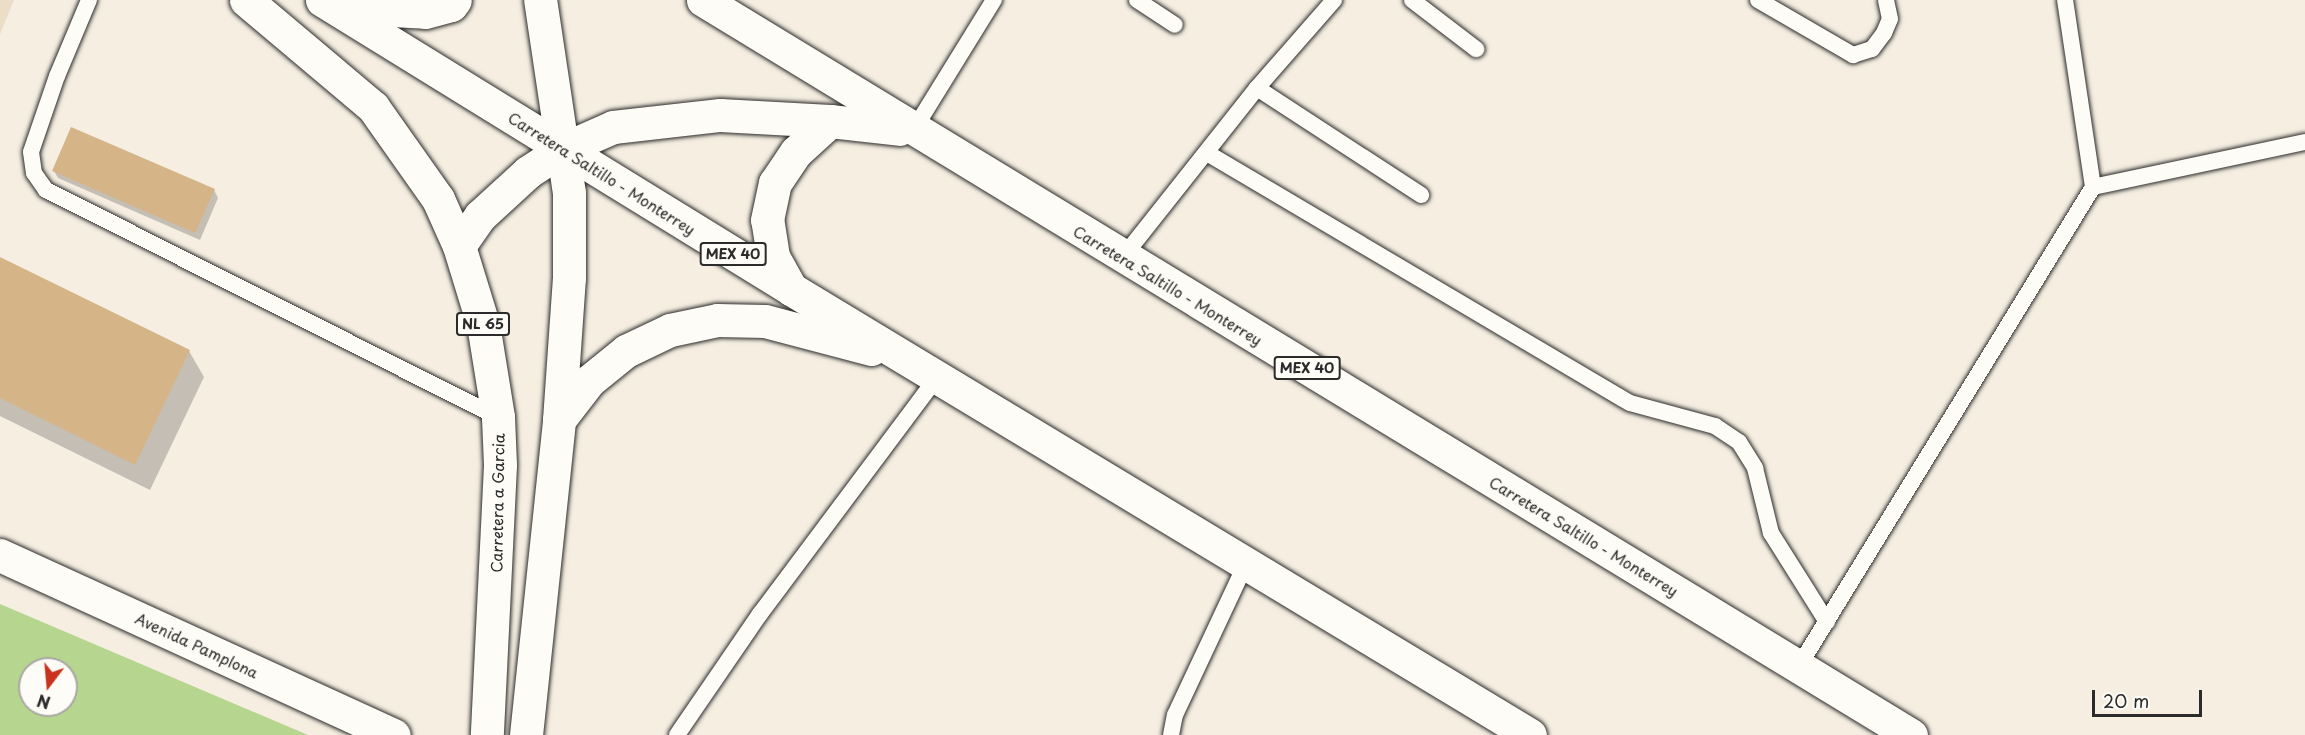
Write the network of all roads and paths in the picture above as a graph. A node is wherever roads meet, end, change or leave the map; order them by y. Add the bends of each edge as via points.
1 (89, 0) edge
2 (246, 0) edge
3 (322, 0) edge
4 (360, 0) edge
5 (454, 0) edge
6 (540, 0) edge
7 (703, 0) edge
8 (994, 0) edge
9 (1137, 0) edge
10 (1334, 0) edge
11 (1412, 0) edge
12 (1758, 0) edge
13 (1886, 0) edge
14 (2065, 0) edge
15 (1176, 25) dead end
16 (1476, 49) dead end
17 (1257, 88) junction
18 (830, 121) junction
19 (913, 131) junction
20 (2305, 142) edge
21 (563, 149) junction
22 (1207, 153) junction
23 (2093, 188) junction
24 (1421, 195) dead end
25 (459, 246) junction
26 (1123, 257) junction
27 (791, 289) junction
28 (905, 357) junction
29 (938, 376) junction
30 (498, 417) junction
31 (560, 420) junction
32 (0, 555) edge
33 (1247, 561) junction
34 (1827, 622) junction
35 (1799, 666) junction
36 (394, 735) edge
37 (487, 735) edge
38 (526, 735) edge
39 (677, 735) edge
40 (1171, 735) edge
41 (1530, 735) edge
42 (1911, 735) edge

1 - 30 lane via 34,141 34,173 46,190
2 - 25 main road, Carretera a Garcia / NL 65 via 373,107 438,199
3 - 21 main road, Carretera Saltillo - Monterrey / MEX 40
4 - 5 main road via 392,10 424,12 451,5
6 - 21 main road
7 - 19 main road, Carretera Saltillo - Monterrey / MEX 40
8 - 19 lane
9 - 15 lane
10 - 17 lane
11 - 16 lane
12 - 13 lane via 1854,55 1872,49 1884,33 1890,19
14 - 23 lane
17 - 22 lane
17 - 24 lane
18 - 19 main road
18 - 21 main road via 731,115 666,120 613,127
18 - 27 main road via 796,152 773,192 768,238 780,274
19 - 26 main road, Carretera Saltillo - Monterrey / MEX 40
20 - 23 lane
21 - 25 main road via 511,186 480,216
21 - 27 main road, Carretera Saltillo - Monterrey / MEX 40
21 - 31 main road via 569,193 569,278
22 - 26 lane
22 - 34 lane via 1630,403 1715,426 1739,442 1755,468 1771,532
23 - 34 lane
25 - 30 main road, Carretera a Garcia / NL 65 via 483,324
26 - 35 main road, Carretera Saltillo - Monterrey / MEX 40
27 - 28 main road, Carretera Saltillo - Monterrey / MEX 40
28 - 29 main road, Carretera Saltillo - Monterrey / MEX 40
28 - 31 main road via 765,321 717,320 670,330 626,351 589,381
29 - 33 main road, Carretera Saltillo - Monterrey / MEX 40
29 - 39 lane via 760,614
30 - 37 main road, Carretera a Garcia / NL 65 via 500,465
31 - 38 main road
32 - 36 main road, Avenida Pamplona
33 - 40 lane via 1175,715
33 - 41 main road, Carretera Saltillo - Monterrey / MEX 40
34 - 35 lane
35 - 42 main road, Carretera Saltillo - Monterrey / MEX 40

